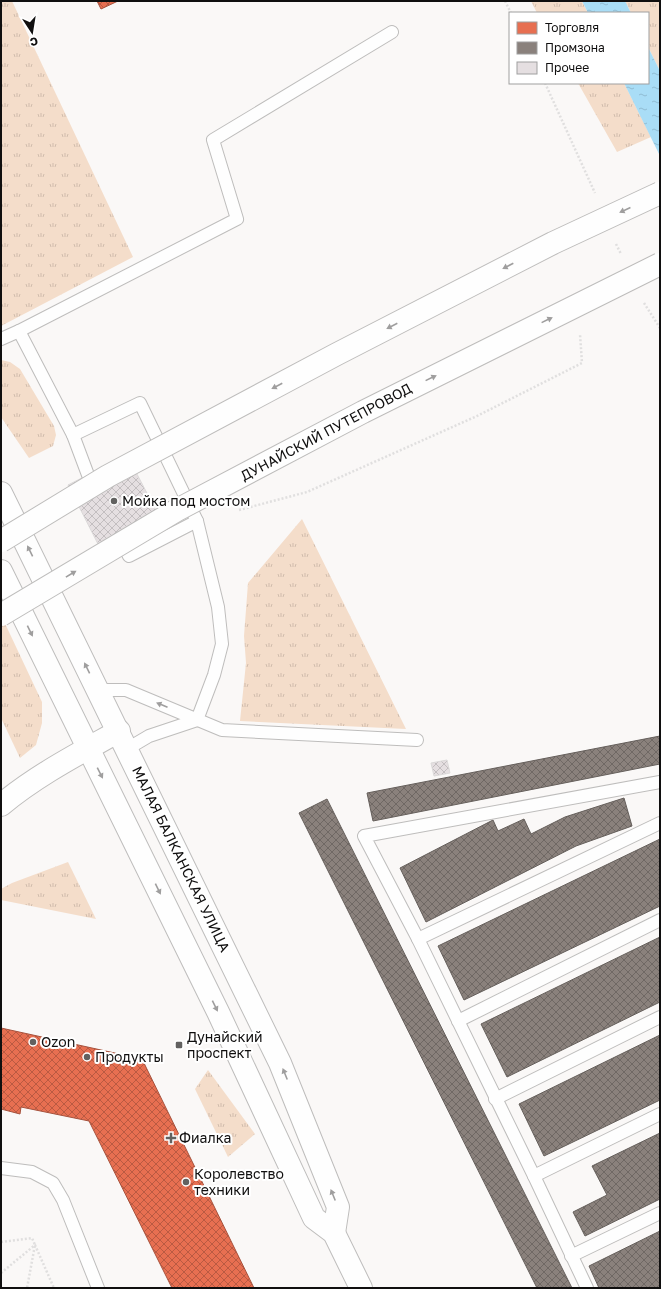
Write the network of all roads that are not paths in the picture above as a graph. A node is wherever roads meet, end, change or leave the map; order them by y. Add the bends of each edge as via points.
1 (392, 32) dead end
2 (660, 194) edge
3 (660, 264) edge
4 (19, 331) junction
5 (1, 339) edge
6 (73, 435) junction
7 (88, 475) dead end
8 (1, 493) edge
9 (197, 522) junction
10 (120, 538) dead end
11 (1, 541) edge
12 (1, 571) edge
13 (1, 615) edge
14 (98, 690) junction
15 (198, 720) junction
16 (123, 740) junction
17 (417, 740) dead end
18 (87, 749) junction
19 (660, 782) edge
20 (1, 805) edge
21 (660, 823) edge
22 (660, 920) edge
23 (418, 939) junction
24 (660, 1018) edge
25 (458, 1021) junction
26 (495, 1099) junction
27 (660, 1114) edge
28 (1, 1168) edge
29 (534, 1176) junction
30 (660, 1213) edge
31 (334, 1233) junction
32 (571, 1256) junction
33 (98, 1288) edge
34 (361, 1288) edge
35 (587, 1288) edge

1 - 4 lane via 213,140 237,219
2 -> 11 street, bridge via 553,243 337,354 108,476
13 -> 3 street, ДУНАЙСКИЙ ПУТЕПРОВОД, bridge via 177,510 349,419
4 - 5 lane
4 - 6 lane
6 - 7 lane
6 - 9 lane via 140,403
14 -> 8 street, МАЛАЯ БАЛКАНСКАЯ УЛИЦА
9 - 10 lane via 129,556
9 - 15 lane via 218,607 222,644 214,676
12 -> 18 street
15 -> 14 lane via 126,690
14 - 16 street, МАЛАЯ БАЛКАНСКАЯ УЛИЦА
15 - 16 lane via 149,736
15 - 17 lane via 222,730
16 - 18 street
31 -> 16 street, МАЛАЯ БАЛКАНСКАЯ УЛИЦА via 338,1207 280,1063
18 - 20 street via 28,784
18 -> 31 street via 218,1012 314,1218
19 - 23 lane via 364,836
21 - 23 lane
22 - 25 lane
23 - 25 lane
24 - 26 lane
25 - 26 lane
26 - 29 lane
27 - 29 lane
28 - 33 lane via 32,1172 53,1183 63,1200
29 - 32 lane
30 - 32 lane
31 - 34 street
32 - 35 lane

